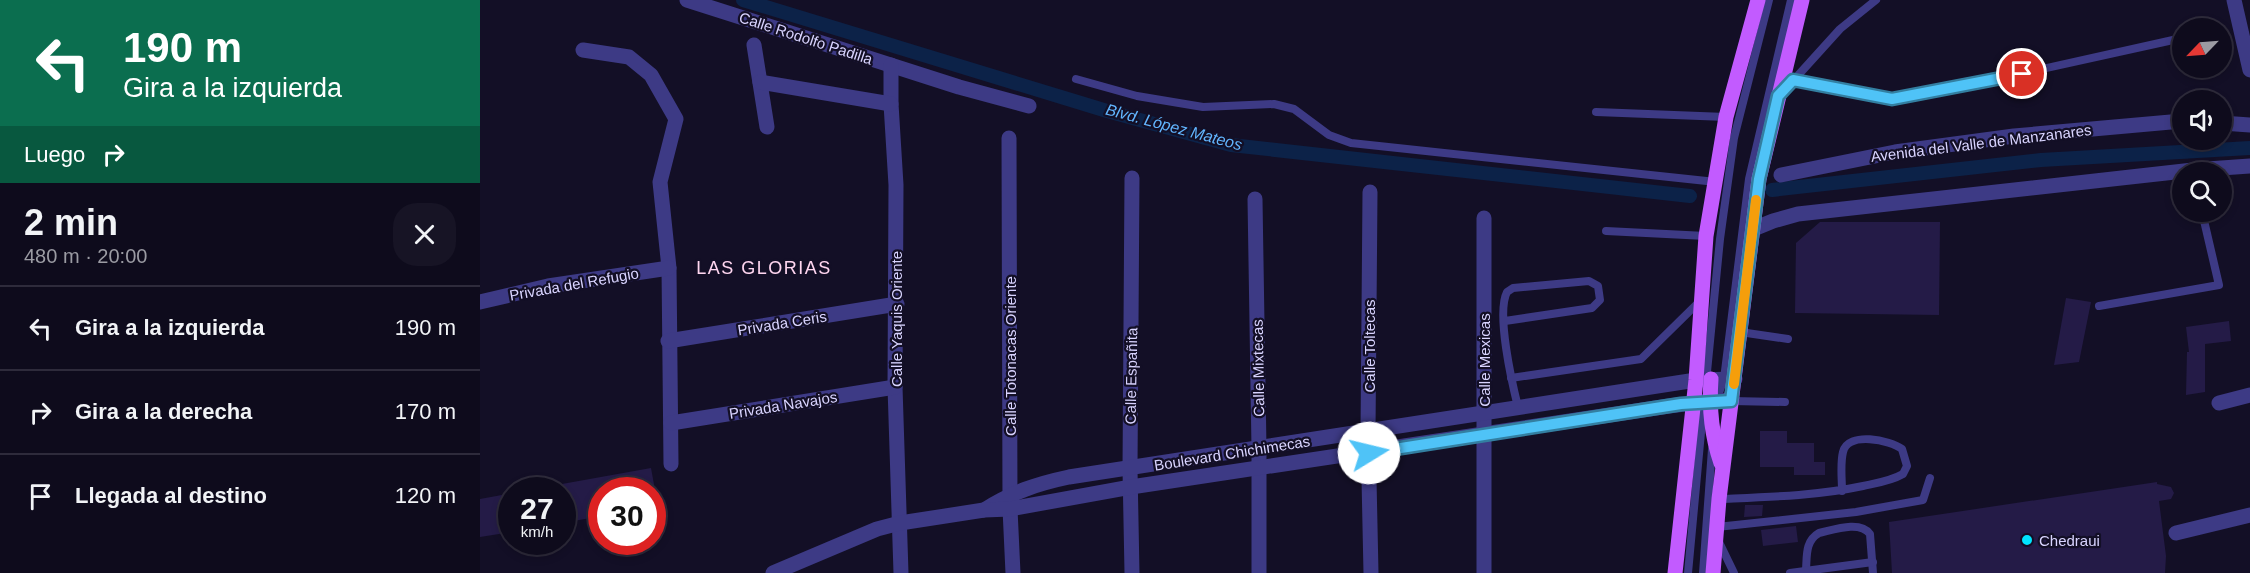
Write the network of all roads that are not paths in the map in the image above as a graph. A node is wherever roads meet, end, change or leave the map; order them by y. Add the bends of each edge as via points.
1 (687, 0) edge
2 (1758, 0) edge
3 (1769, 0) edge
4 (1791, 0) edge
5 (1802, 0) edge
6 (1876, 0) edge
7 (2234, 0) edge
8 (2244, 17) edge
9 (2172, 40) edge
10 (754, 45) dead end
11 (583, 50) dead end
12 (891, 65) junction
13 (2250, 70) edge
14 (1076, 79) dead end
15 (1793, 80) junction
16 (760, 82) junction
17 (1778, 96) junction
18 (891, 104) junction
19 (1029, 106) dead end
20 (1596, 112) dead end
21 (1726, 117) junction
22 (2172, 122) edge
23 (2232, 124) edge
24 (2250, 125) edge
25 (767, 127) dead end
26 (1009, 138) dead end
27 (2250, 166) edge
28 (2232, 168) edge
29 (2172, 173) edge
30 (1781, 175) dead end
31 (1132, 178) dead end
32 (1716, 182) junction
33 (1370, 192) dead end
34 (1255, 199) dead end
35 (1484, 218) dead end
36 (2204, 222) edge
37 (1751, 230) junction
38 (1606, 231) dead end
39 (1706, 236) junction
40 (669, 268) junction
41 (1701, 301) junction
42 (480, 302) edge
43 (897, 304) junction
44 (2099, 306) dead end
45 (1505, 321) junction
46 (1740, 332) junction
47 (1788, 339) dead end
48 (668, 341) junction
49 (1511, 378) junction
50 (1714, 379) junction
51 (896, 387) junction
52 (2250, 395) edge
53 (1711, 401) junction
54 (1785, 402) dead end
55 (2219, 403) dead end
56 (1518, 407) junction
57 (1484, 412) junction
58 (671, 423) junction
59 (1368, 432) junction
60 (1714, 432) junction
61 (1483, 434) junction
62 (1259, 448) junction
63 (1369, 453) junction
64 (671, 464) dead end
65 (1258, 468) junction
66 (1723, 468) junction
67 (1130, 469) junction
68 (1930, 478) dead end
69 (1131, 487) junction
70 (1842, 491) junction
71 (1011, 493) junction
72 (1719, 498) junction
73 (1010, 509) junction
74 (984, 510) junction
75 (2250, 515) edge
76 (900, 522) junction
77 (1716, 532) junction
78 (2176, 533) dead end
79 (1874, 562) junction
80 (1806, 570) junction
81 (782, 571) edge
82 (901, 573) edge
83 (1013, 573) edge
84 (1132, 573) edge
85 (1259, 573) edge
86 (1371, 573) edge
87 (1484, 573) edge
88 (1676, 573) edge
89 (1688, 573) edge
90 (1703, 573) edge
91 (1713, 573) edge
92 (1734, 573) edge
93 (1790, 573) edge
94 (1874, 573) edge

1 - 12 street, Calle Rodolfo Padilla
2 - 21 main road
3 - 50 lane via 1734,138 1720,239
4 - 50 lane via 1749,179
5 - 17 main road
6 - 15 lane via 1840,29
7 - 8 street
8 - 13 street
9 - 15 lane via 1892,99
10 - 16 street
11 - 40 street via 629,57 651,75 676,119 660,182
12 - 18 street, Calle Yaquis Oriente
12 - 19 street, Calle Rodolfo Padilla
14 - 32 lane via 1137,96 1203,107 1274,104 1294,109 1329,135 1351,143
15 - 17 lane
16 - 18 street
16 - 25 street
17 - 37 main road
18 - 43 street, Calle Yaquis Oriente
20 - 21 lane
21 - 32 main road
22 - 30 street, Avenida del Valle de Manzanares via 1907,150
23 - 24 street
26 - 71 street, Calle Totonacas Oriente
27 - 28 street
29 - 37 street via 1798,214
31 - 67 street, Calle Españita
32 - 39 main road
33 - 59 street, Calle Toltecas
34 - 62 street, Calle Mixtecas
35 - 57 street, Calle Mexicas
36 - 44 lane via 2219,285
37 - 46 main road
38 - 39 lane
39 - 41 main road
40 - 42 street, Privada del Refugio via 548,286
40 - 48 street
41 - 49 lane via 1641,359
41 - 50 main road
43 - 48 street, Privada Ceris
43 - 51 street, Calle Yaquis Oriente
45 - 45 lane via 1505,295 1510,289 1588,281 1598,286 1600,300 1592,308
45 - 49 lane
46 - 47 lane
46 - 50 main road
48 - 58 street
49 - 56 lane
50 - 53 main road
50 - 53 main road
50 - 56 street, Boulevard Chichimecas
51 - 58 street, Privada Navajos
51 - 76 street, Calle Yaquis Oriente
52 - 55 street
53 - 54 lane
53 - 60 main road
53 - 61 street, Boulevard Chichimecas
53 - 66 main road
53 - 88 main road
53 - 89 lane
56 - 57 street, Boulevard Chichimecas
57 - 59 street, Boulevard Chichimecas
57 - 61 street, Calle Mexicas
58 - 64 street
59 - 62 street, Boulevard Chichimecas
59 - 63 street, Calle Toltecas
60 - 66 main road
60 - 90 lane
61 - 63 street, Boulevard Chichimecas
61 - 87 street, Calle Mexicas
62 - 65 street, Calle Mixtecas
62 - 67 street, Boulevard Chichimecas
63 - 65 street, Boulevard Chichimecas
63 - 86 street, Calle Toltecas
65 - 69 street, Boulevard Chichimecas
65 - 85 street, Calle Mixtecas
66 - 72 main road
67 - 69 street, Calle Españita
67 - 71 street, Boulevard Chichimecas via 1045,482
68 - 77 lane via 1923,500
69 - 73 street, Boulevard Chichimecas
69 - 84 street, Calle Españita
70 - 70 lane via 1903,474 1907,466 1902,449 1884,440 1852,441 1843,453
70 - 72 lane
71 - 73 street, Calle Totonacas Oriente
71 - 74 street, Boulevard Chichimecas
72 - 77 main road
73 - 74 street, Boulevard Chichimecas
73 - 83 street, Calle Totonacas Oriente
74 - 76 street, Boulevard Chichimecas
75 - 78 street
76 - 81 street, Boulevard Chichimecas
76 - 82 street, Calle Yaquis Oriente
77 - 91 main road
77 - 92 lane
79 - 80 lane
79 - 80 lane via 1870,534 1856,526 1814,536 1808,546
79 - 94 lane
80 - 93 lane

